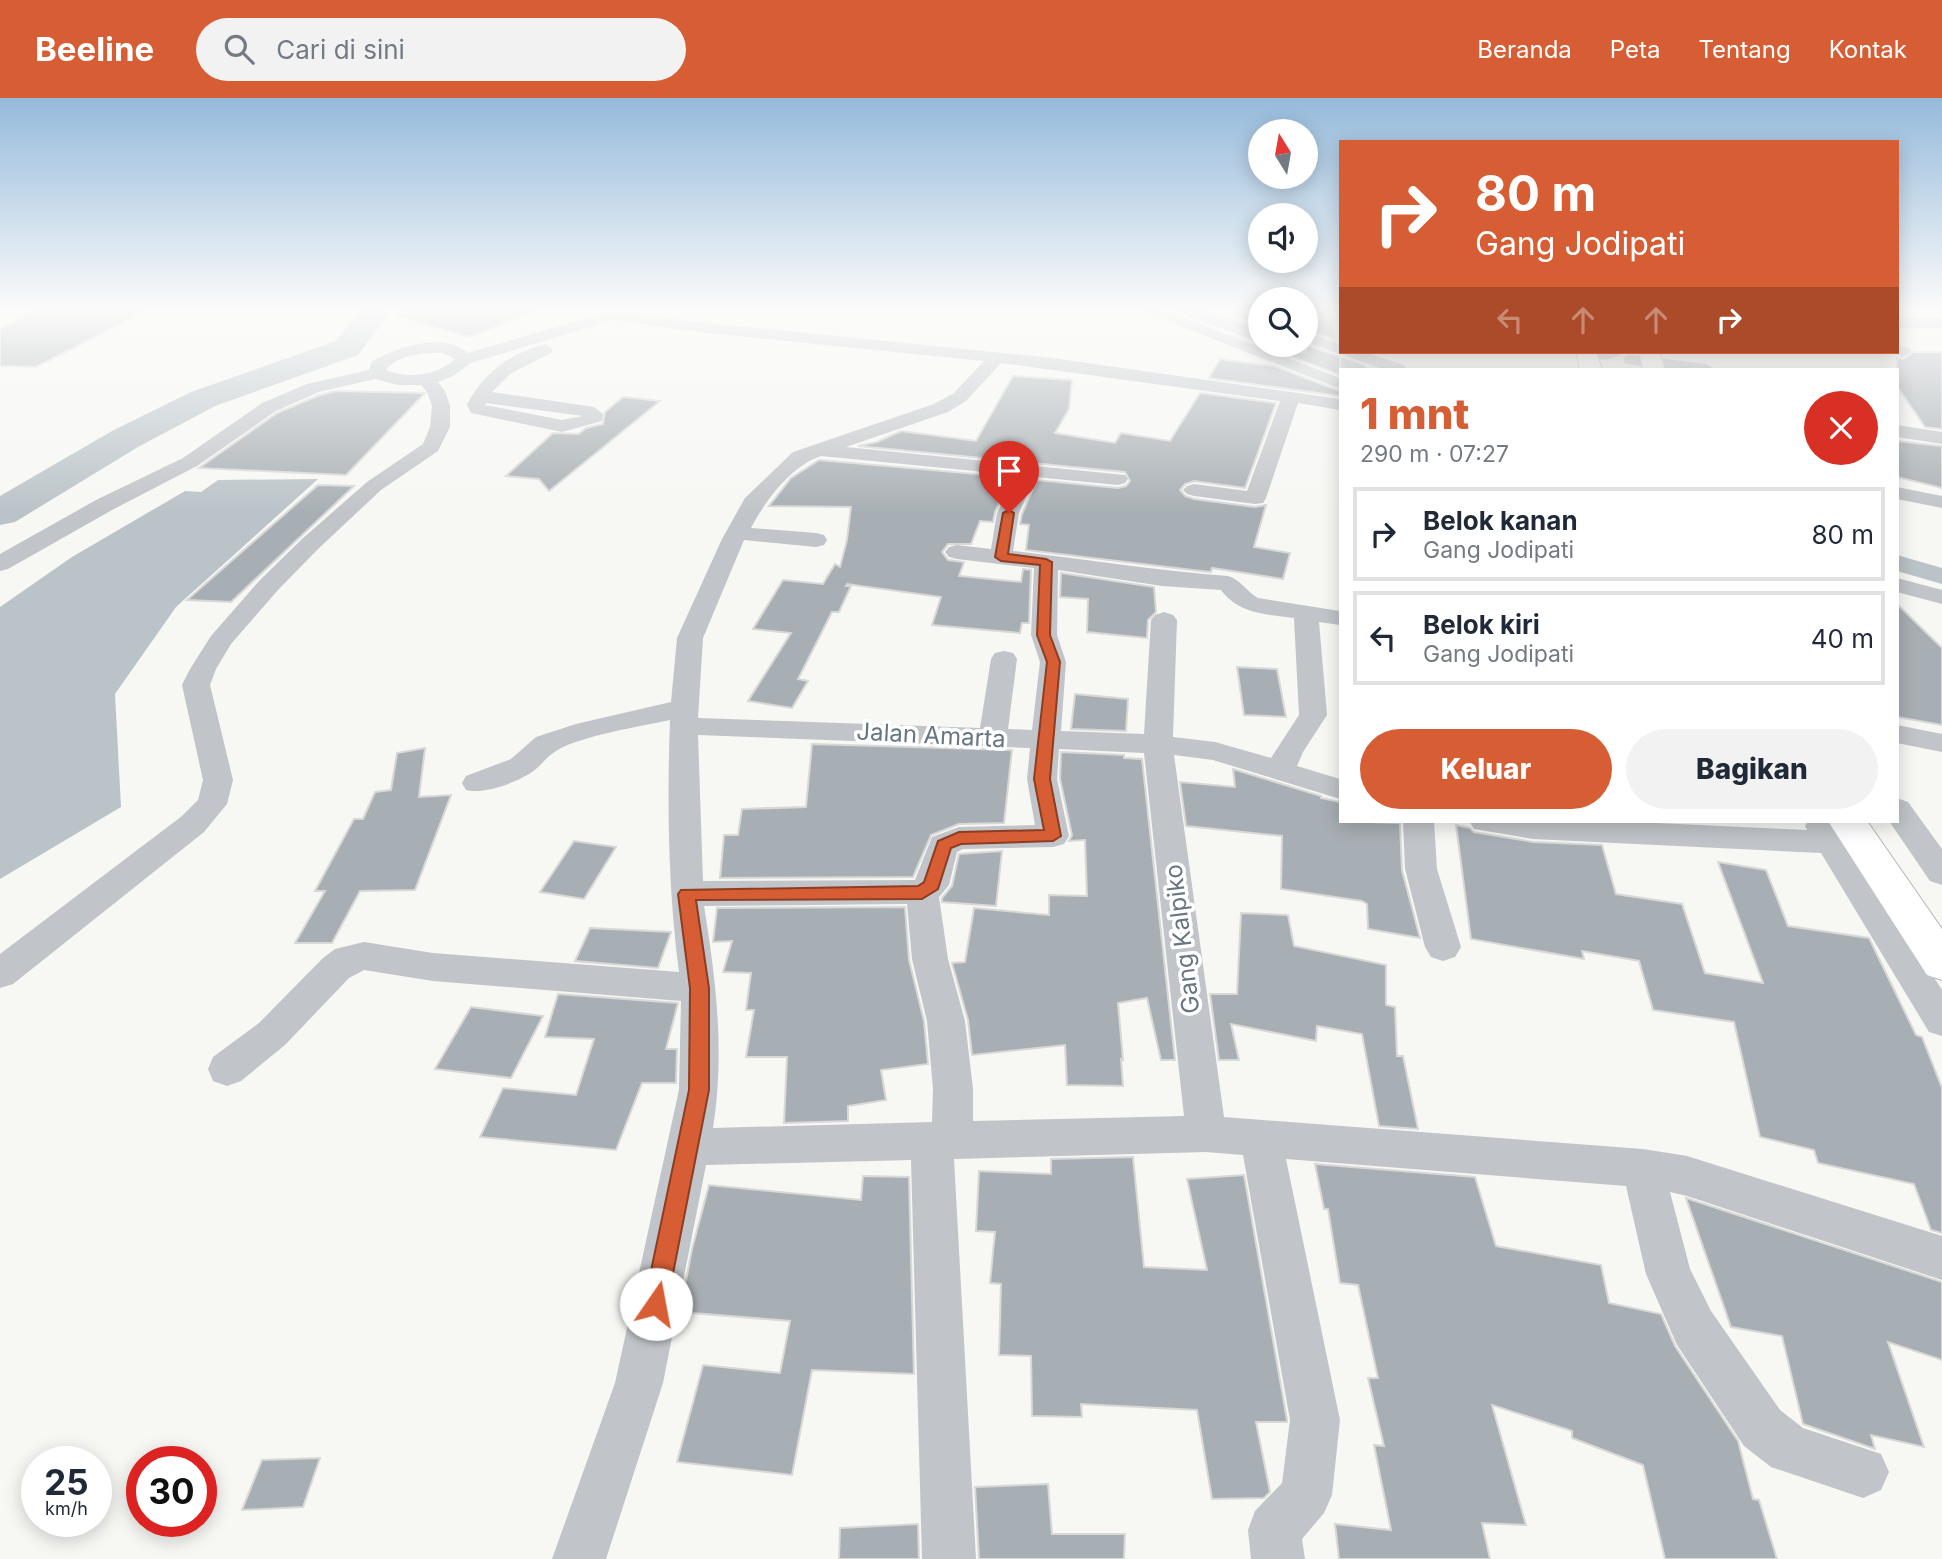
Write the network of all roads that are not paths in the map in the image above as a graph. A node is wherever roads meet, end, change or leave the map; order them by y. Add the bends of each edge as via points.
1 (363, 376) edge
2 (383, 376) edge
3 (431, 376) edge
4 (499, 376) edge
5 (980, 376) edge
6 (1143, 376) edge
7 (1320, 376) edge
8 (425, 378) junction
9 (1339, 384) edge
10 (479, 396) junction
11 (1290, 399) junction
12 (1339, 404) edge
13 (1899, 431) edge
14 (1942, 438) edge
15 (816, 450) junction
16 (1028, 470) junction
17 (1118, 479) dead end
18 (1194, 490) dead end
19 (1899, 493) edge
20 (1942, 502) edge
21 (736, 533) junction
22 (816, 541) dead end
23 (957, 552) dead end
24 (1001, 557) junction
25 (1046, 562) junction
26 (0, 564) edge
27 (1899, 586) edge
28 (1942, 597) edge
29 (1306, 614) junction
30 (1339, 618) edge
31 (1164, 620) dead end
32 (1004, 659) dead end
33 (684, 717) junction
34 (1899, 734) edge
35 (993, 738) junction
36 (1044, 740) junction
37 (1942, 743) edge
38 (1158, 744) junction
39 (1281, 770) junction
40 (477, 783) dead end
41 (1339, 789) edge
42 (1899, 812) edge
43 (1418, 823) edge
44 (1499, 823) edge
45 (1875, 823) edge
46 (1832, 828) edge
47 (1938, 862) edge
48 (922, 892) junction
49 (687, 894) junction
50 (1942, 915) edge
51 (1443, 947) dead end
52 (1942, 963) edge
53 (0, 974) edge
54 (699, 988) junction
55 (1942, 1021) edge
56 (227, 1069) dead end
57 (1206, 1134) junction
58 (1261, 1139) junction
59 (942, 1141) junction
60 (689, 1147) junction
61 (1643, 1168) junction
62 (1942, 1258) edge
63 (1863, 1472) dead end
64 (579, 1559) edge
65 (949, 1559) edge
66 (1278, 1559) edge

1 - 26 street via 313,388 269,408 190,462
2 - 8 street
3 - 8 street
4 - 10 street
5 - 15 street via 941,408
6 - 11 street
7 - 9 street
8 - 53 street via 436,391 440,406 440,427 431,447 374,486 277,576 220,641 196,685 218,780 212,804 193,824
10 - 10 street via 587,411 595,417 562,426 484,413 476,405
11 - 12 street
11 - 18 street via 1255,498
13 - 14 street
15 - 16 street
15 - 21 street via 800,456 752,503
16 - 17 street
16 - 24 street via 1009,513
19 - 20 street
21 - 22 street
21 - 33 street via 690,638
23 - 24 street
24 - 25 street
25 - 29 street via 1105,557 1161,579 1225,571 1239,597 1251,604
25 - 36 street via 1044,635 1053,662
27 - 28 street
29 - 30 street
29 - 39 street via 1313,715 1289,749
31 - 38 street, Gang Kalpiko
32 - 35 street
33 - 35 street, Jalan Amarta
33 - 40 street, Jalan Amarta via 556,740 521,766
33 - 49 street
34 - 37 street
35 - 36 street, Jalan Amarta
36 - 38 street, Jalan Amarta
36 - 48 street via 1042,779 1053,836 959,838 943,845 932,885
38 - 39 street, Jalan Amarta via 1215,751
38 - 57 street, Gang Kalpiko
39 - 41 street, Jalan Amarta
42 - 47 street
43 - 51 street via 1421,869
44 - 46 street via 1533,828
45 - 50 highway
46 - 52 highway
46 - 55 street
48 - 49 street
48 - 59 street via 930,959 946,1021 953,1089
49 - 54 street
54 - 56 street via 433,967 364,956 348,959 336,968 272,1034
54 - 60 street via 699,1090
57 - 58 street
57 - 59 street
58 - 61 street
58 - 66 street via 1315,1420 1306,1495 1274,1530
59 - 60 street
59 - 65 street
60 - 64 street via 639,1383
61 - 62 street via 1688,1176
61 - 63 street via 1674,1285 1694,1328 1762,1429 1788,1449

